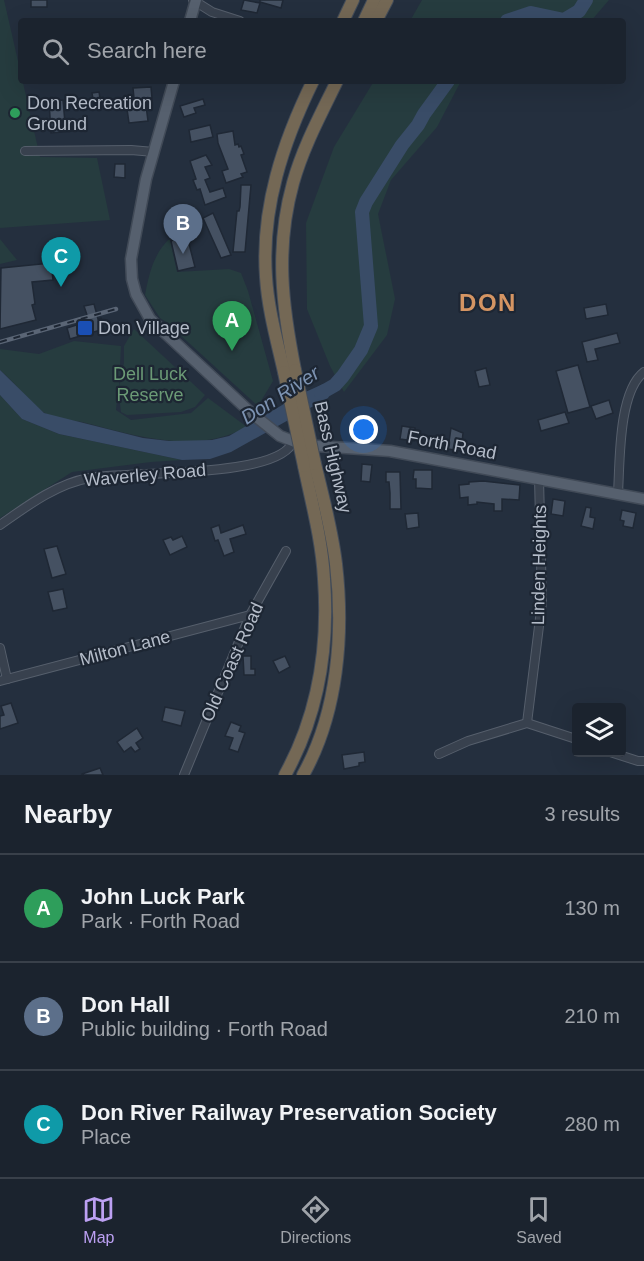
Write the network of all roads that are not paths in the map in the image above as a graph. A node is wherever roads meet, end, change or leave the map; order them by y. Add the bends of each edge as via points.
1 (351, 0) edge
2 (374, 0) edge
3 (387, 0) edge
4 (195, 1) edge
5 (191, 18) edge
6 (231, 18) edge
7 (343, 18) edge
8 (365, 18) edge
9 (378, 18) edge
10 (173, 84) edge
11 (312, 84) edge
12 (336, 84) edge
13 (342, 84) edge
14 (308, 144) junction
15 (25, 151) dead end
16 (154, 152) junction
17 (289, 371) junction
18 (644, 372) edge
19 (293, 441) junction
20 (310, 465) junction
21 (539, 478) junction
22 (618, 493) junction
23 (644, 499) edge
24 (0, 525) edge
25 (286, 551) dead end
26 (250, 615) junction
27 (0, 648) edge
28 (3, 680) edge
29 (527, 723) junction
30 (572, 738) edge
31 (439, 754) dead end
32 (624, 757) edge
33 (644, 761) edge
34 (184, 775) edge
35 (285, 775) edge
36 (303, 775) edge

1 - 7 highway
2 - 8 highway
3 - 9 highway
4 - 5 main road
4 - 6 street
10 - 16 main road, Forth Road
11 - 17 highway, Bass Highway via 280,163 267,226 266,278 275,332
12 - 14 highway, Bass Highway
13 - 14 highway
14 - 17 highway, Bass Highway via 293,182 282,247
15 - 16 street
16 - 19 main road, Forth Road via 131,259 136,294 158,327 250,412 280,436
17 - 20 highway, Bass Highway, bridge
18 - 22 street via 627,404
19 - 21 main road, Forth Road via 390,451
19 - 24 street, Waverley Road via 283,454 254,464 90,478 68,484
20 - 35 highway, Bass Highway via 324,578 324,635 310,718
20 - 36 highway, Bass Highway via 336,563 338,631 327,714
21 - 22 main road, Forth Road
21 - 29 street, Linden Heights via 542,602
22 - 23 main road, Forth Road
25 - 26 street, Old Coast Road
26 - 28 street, Milton Lane
26 - 34 street, Old Coast Road
27 - 28 street
29 - 30 street
29 - 31 street via 464,742
32 - 33 street

